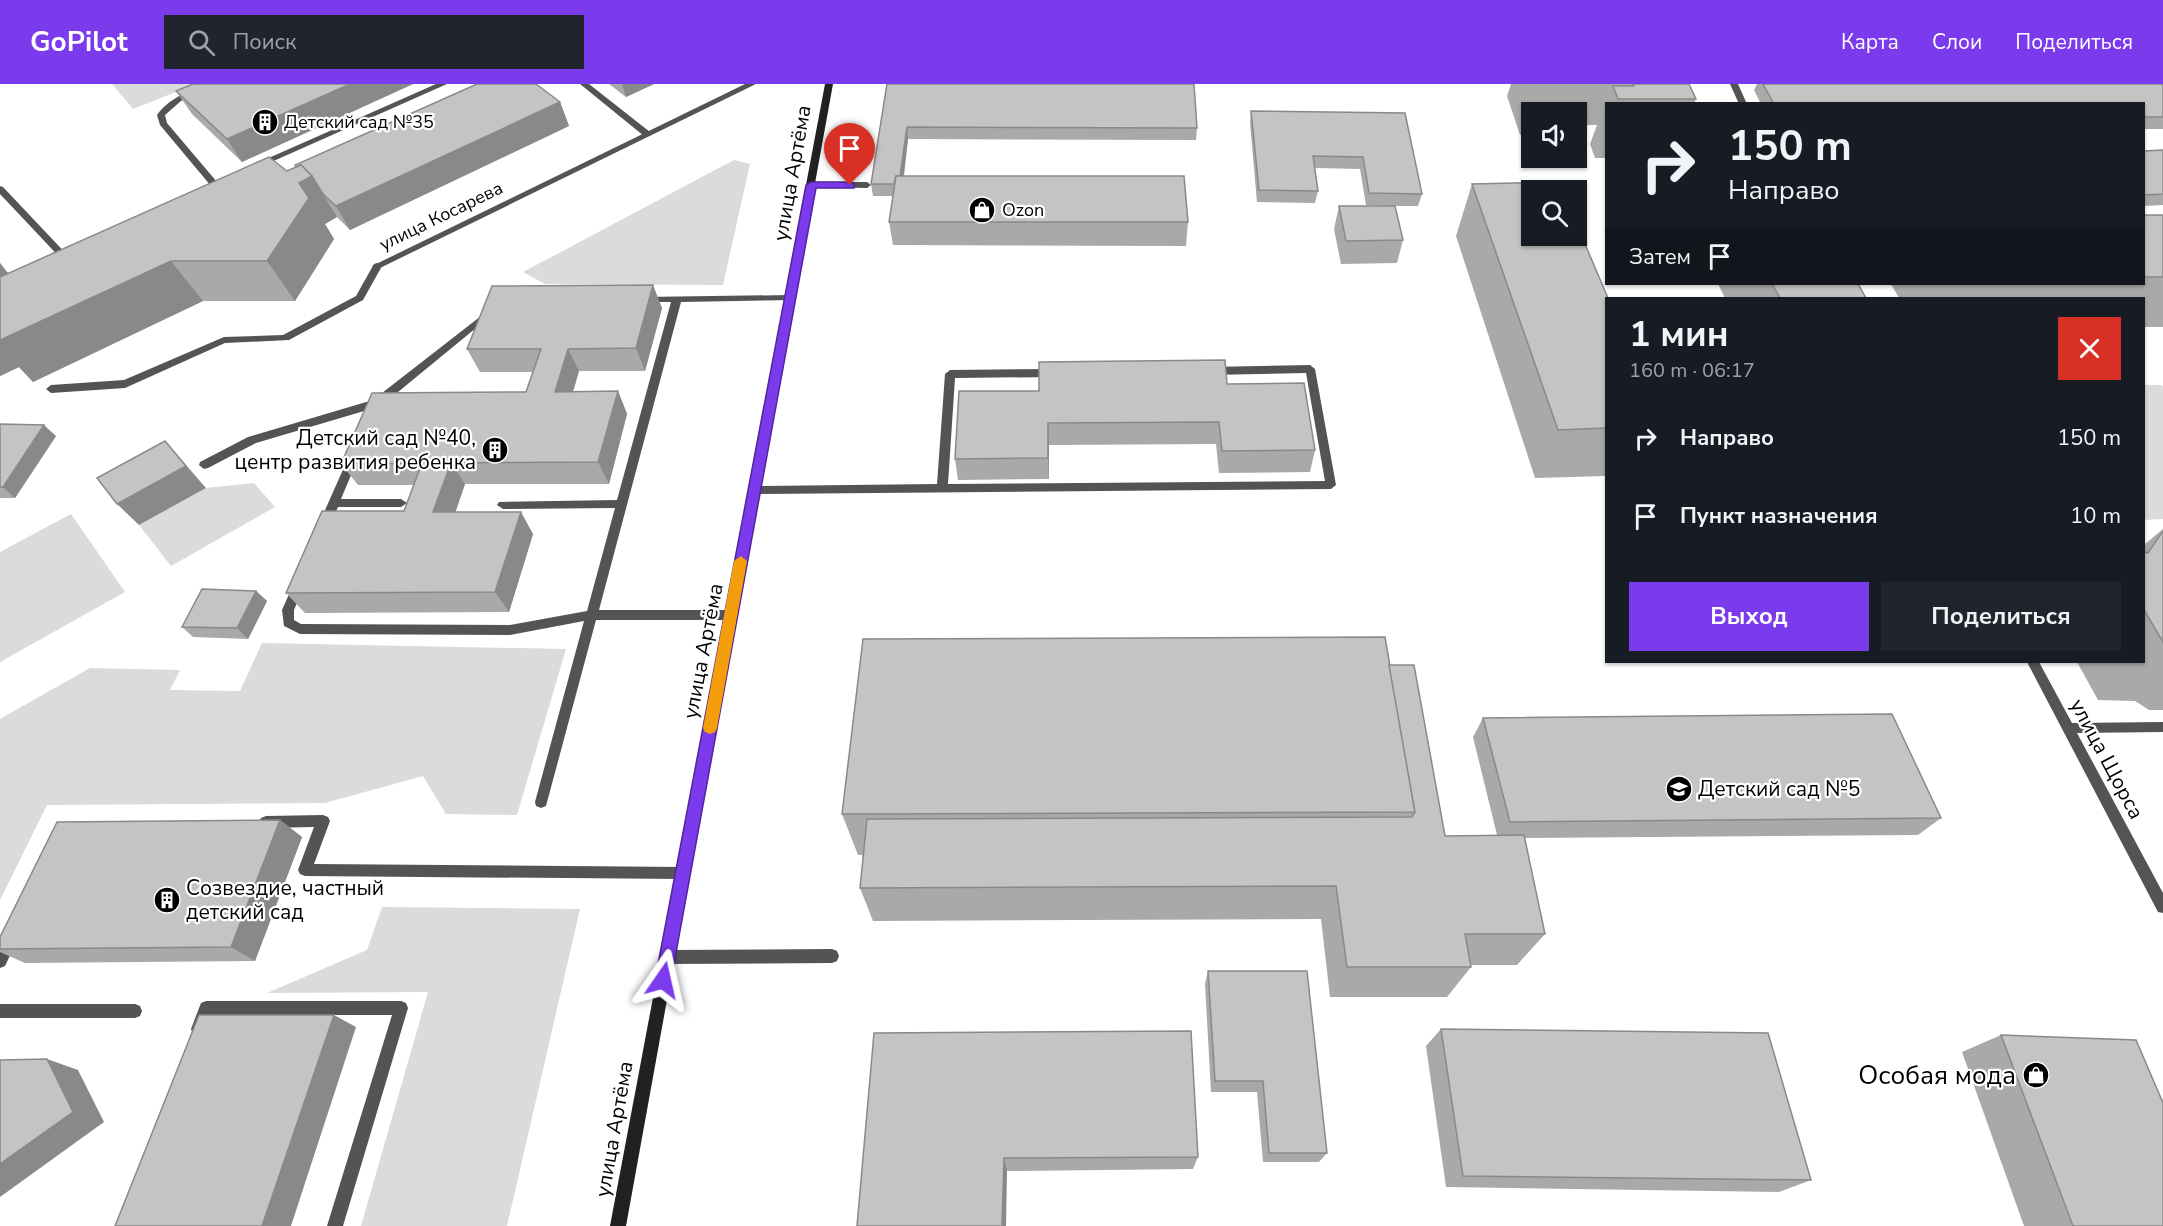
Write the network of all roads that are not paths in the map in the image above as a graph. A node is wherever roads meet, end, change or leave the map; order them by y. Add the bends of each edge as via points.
1 (215, 84) edge
2 (443, 84) edge
3 (584, 84) edge
4 (752, 84) edge
5 (829, 84) edge
6 (1734, 84) edge
7 (1742, 102) edge
8 (647, 134) junction
9 (247, 170) edge
10 (225, 179) edge
11 (214, 184) junction
12 (811, 185) junction
13 (867, 185) dead end
14 (204, 188) edge
15 (0, 189) edge
16 (79, 272) edge
17 (789, 298) junction
18 (677, 299) junction
19 (632, 300) edge
20 (498, 306) edge
21 (1194, 371) edge
22 (1066, 372) edge
23 (51, 389) dead end
24 (377, 403) junction
25 (368, 423) edge
26 (359, 443) edge
27 (204, 465) dead end
28 (942, 489) junction
29 (754, 490) junction
30 (333, 503) junction
31 (401, 503) dead end
32 (622, 504) junction
33 (503, 505) dead end
34 (320, 535) edge
35 (301, 578) edge
36 (593, 615) junction
37 (731, 615) junction
38 (2034, 663) edge
39 (2163, 727) edge
40 (2068, 728) junction
41 (542, 802) dead end
42 (253, 822) edge
43 (683, 873) junction
44 (2163, 907) edge
45 (16, 929) edge
46 (832, 956) dead end
47 (667, 957) junction
48 (0, 961) edge
49 (0, 1011) edge
50 (135, 1011) dead end
51 (193, 1041) edge
52 (335, 1226) edge
53 (618, 1226) edge

1 - 11 street via 175,101 161,115 163,123
2 - 9 street
3 - 8 street
4 - 8 street, улица Косарева
5 - 12 main road, улица Артёма
6 - 7 street
8 - 23 street, улица Косарева via 377,266 360,298 285,338 224,340 125,384
10 - 11 street
11 - 14 street
12 - 13 street
12 - 17 main road, улица Артёма
15 - 16 street
17 - 18 street
17 - 29 main road, улица Артёма
18 - 19 street
18 - 32 street
20 - 24 street
21 - 28 street via 1310,369 1331,485
22 - 28 street via 950,374
24 - 25 street
24 - 27 street via 252,440
26 - 30 street
28 - 29 street
29 - 37 main road, улица Артёма
30 - 31 street
30 - 34 street
32 - 33 street
32 - 36 street
35 - 36 street via 288,610 288,623 300,628 510,630
36 - 37 street
36 - 41 street
37 - 43 main road, улица Артёма
38 - 40 street, улица Щорса
39 - 40 street
40 - 44 street, улица Щорса
42 - 43 street via 322,821 305,870
43 - 47 main road, улица Артёма
45 - 48 street
46 - 47 street
47 - 53 main road, улица Артёма
49 - 50 street
51 - 52 street via 206,1008 401,1008

